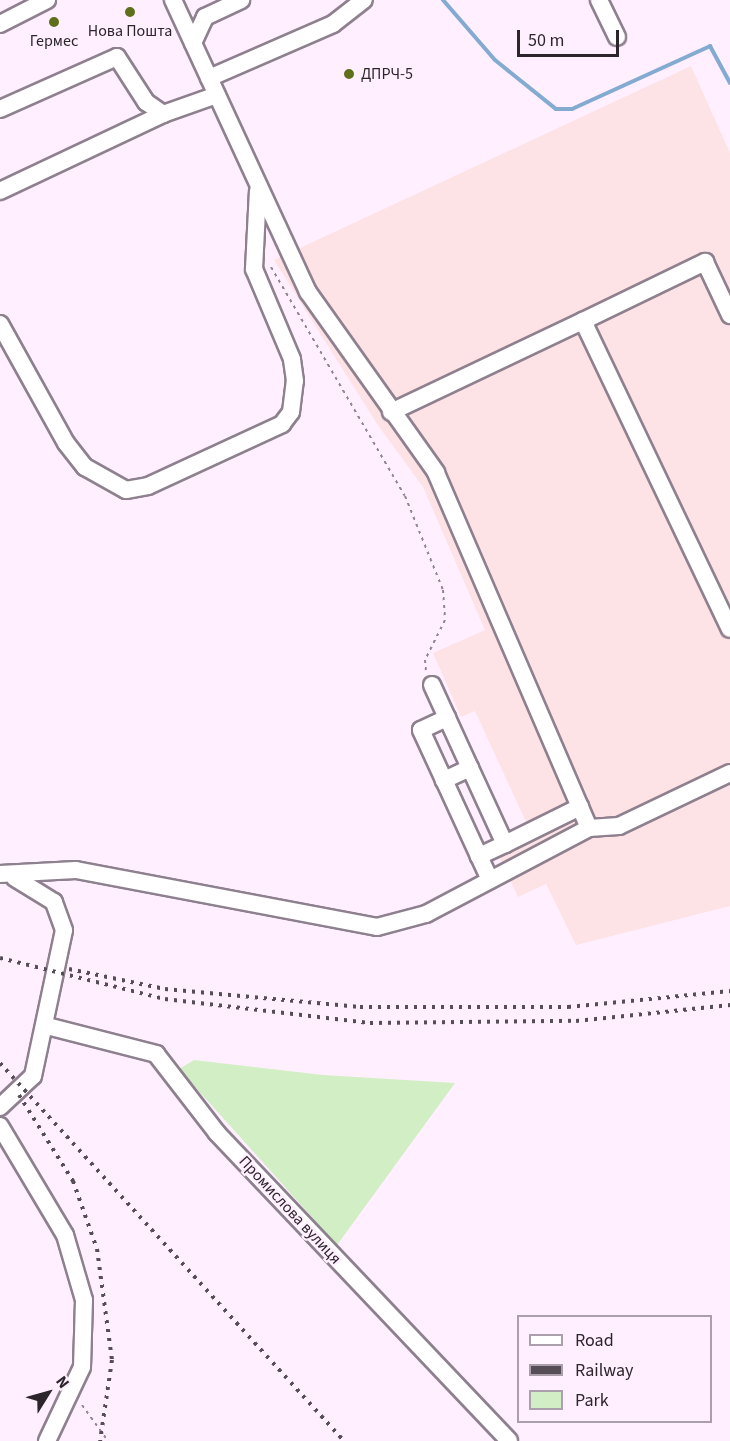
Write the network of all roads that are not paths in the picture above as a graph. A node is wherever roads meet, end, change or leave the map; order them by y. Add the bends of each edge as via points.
1 (47, 0) edge
2 (241, 0) edge
3 (364, 0) edge
4 (599, 0) edge
5 (175, 3) edge
6 (205, 17) junction
7 (0, 24) edge
8 (617, 37) dead end
9 (193, 43) junction
10 (209, 78) junction
11 (217, 95) junction
12 (0, 109) edge
13 (163, 114) junction
14 (259, 185) junction
15 (0, 191) edge
16 (730, 315) edge
17 (583, 321) junction
18 (0, 324) edge
19 (391, 412) junction
20 (730, 629) edge
21 (432, 685) road end
22 (447, 718) junction
23 (470, 768) junction
24 (730, 773) edge
25 (444, 780) junction
26 (580, 807) junction
27 (589, 828) junction
28 (505, 844) junction
29 (479, 856) junction
30 (8, 876) edge
31 (490, 880) junction
32 (47, 1026) junction
33 (0, 1107) edge
34 (0, 1126) edge
35 (47, 1441) edge
36 (508, 1441) edge

1 - 7 street
2 - 6 street
3 - 10 street via 333,24
4 - 8 street
5 - 6 street
5 - 9 street
6 - 9 street
9 - 10 street
10 - 11 street
11 - 13 street
11 - 14 street
12 - 13 street via 117,57 146,102
13 - 15 street
14 - 18 street via 254,269 292,359 295,381 291,412 282,424 148,486 126,490 85,467 66,443
14 - 19 street via 289,253 326,320
16 - 17 street via 705,262
17 - 19 street
17 - 20 street
19 - 26 street via 436,472
21 - 22 street
22 - 23 street
22 - 25 street via 421,730
23 - 25 street
23 - 28 street
24 - 27 street via 619,826
25 - 29 street
26 - 27 street
26 - 28 street
27 - 31 street
28 - 29 street
29 - 31 street
30 - 31 street via 76,870 377,927 426,914
30 - 32 street via 54,902 64,921
32 - 33 street via 33,1076
32 - 36 street, Промислова вулиця via 156,1054 217,1133
34 - 35 street via 65,1234 77,1265 85,1328 82,1366

